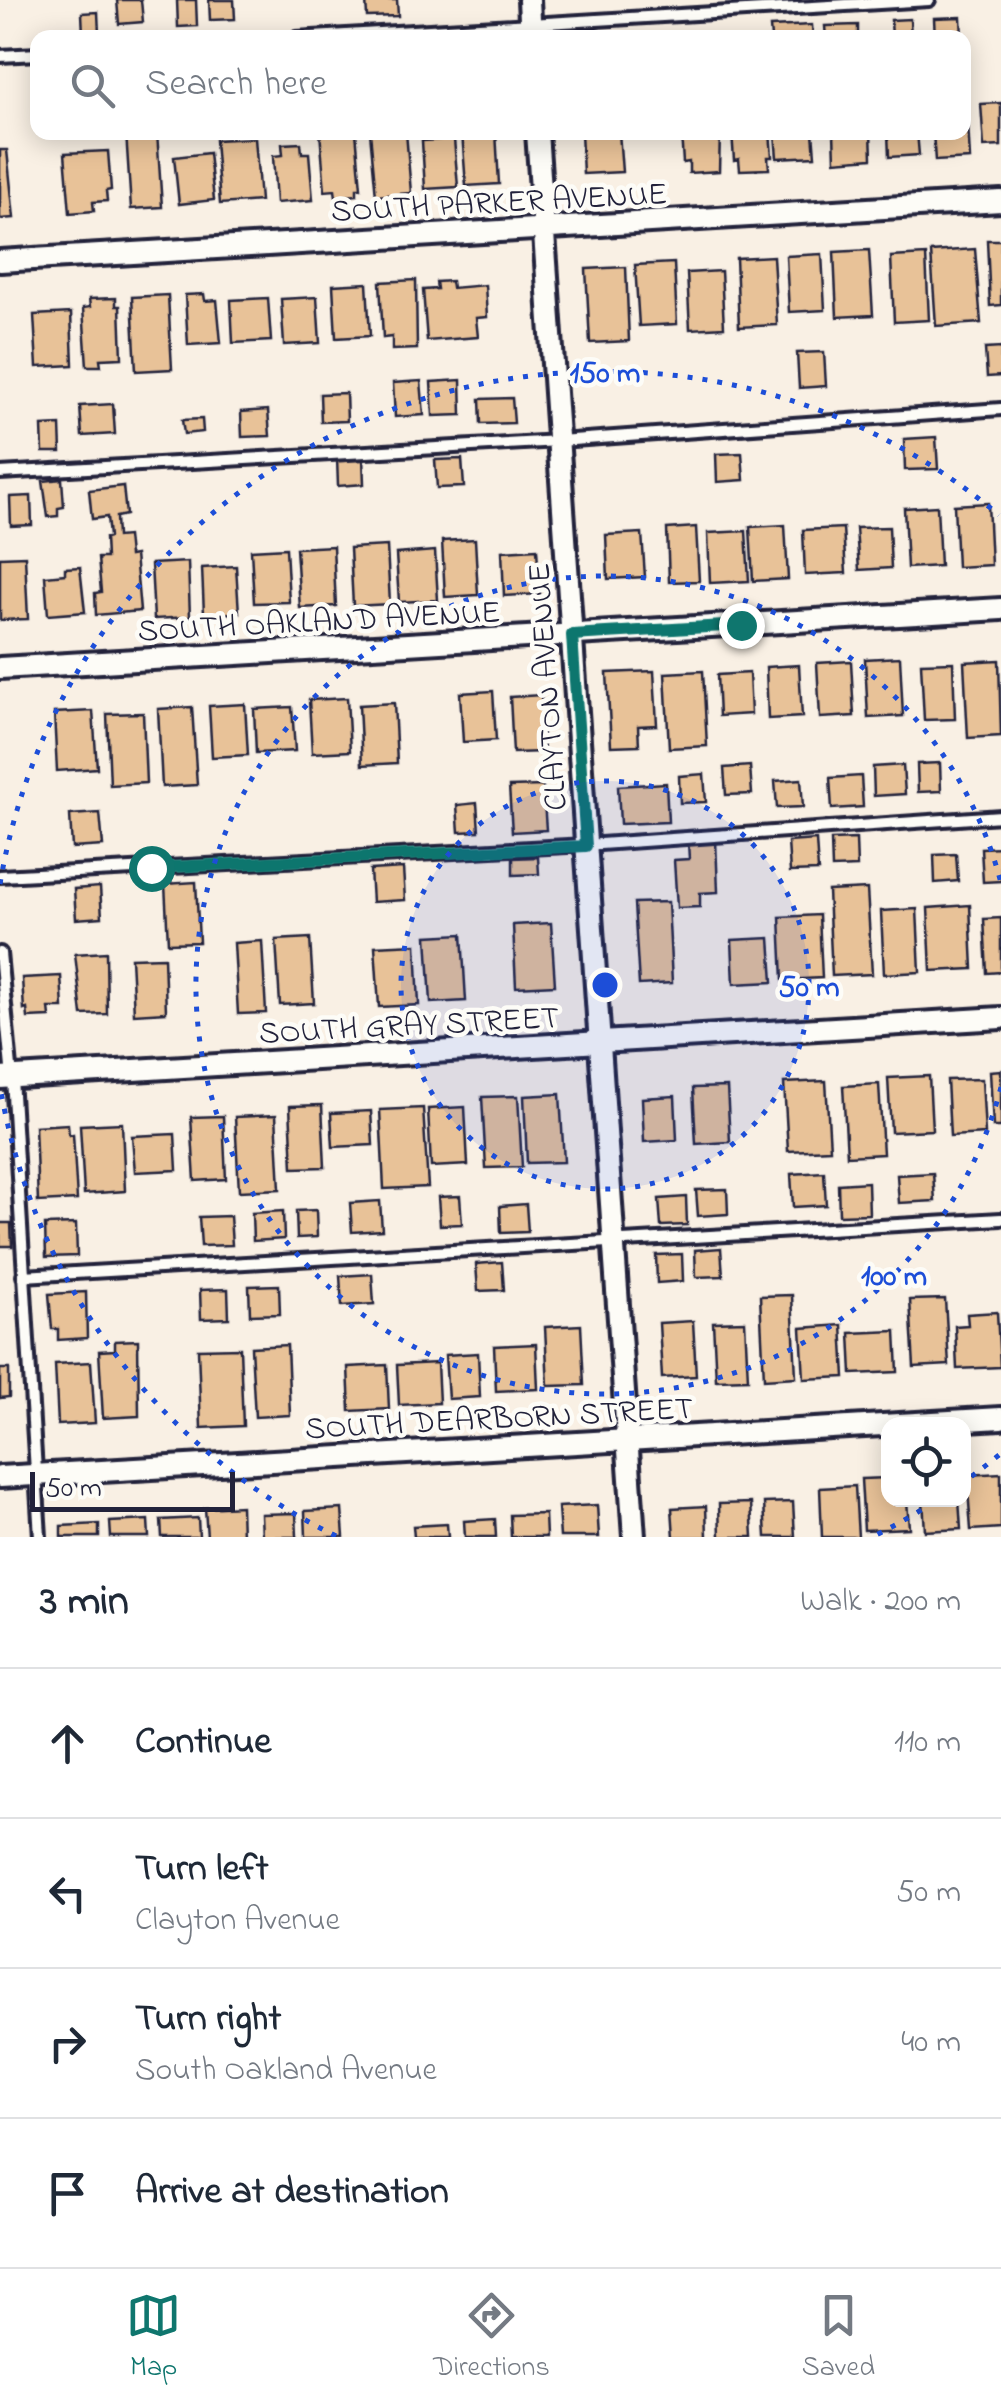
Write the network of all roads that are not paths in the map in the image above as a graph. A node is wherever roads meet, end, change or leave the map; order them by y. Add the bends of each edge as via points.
1 (528, 0) edge
2 (929, 0) edge
3 (530, 30) edge
4 (30, 54) edge
5 (0, 56) edge
6 (538, 140) edge
7 (1001, 200) edge
8 (544, 228) junction
9 (0, 262) edge
10 (1001, 409) edge
11 (559, 441) junction
12 (0, 474) edge
13 (1001, 609) edge
14 (572, 635) junction
15 (0, 668) edge
16 (1001, 816) edge
17 (586, 846) junction
18 (0, 876) edge
19 (0, 953) edge
20 (1001, 1018) edge
21 (600, 1042) junction
22 (6, 1078) edge
23 (1001, 1218) edge
24 (614, 1240) junction
25 (23, 1276) junction
26 (1001, 1418) edge
27 (627, 1440) junction
28 (34, 1475) junction
29 (0, 1477) edge
30 (40, 1537) edge
31 (634, 1537) edge

1 - 3 street
2 - 3 lane
4 - 5 lane
6 - 8 street, CLAYTON AVENUE
7 - 8 street, SOUTH PARKER AVENUE
8 - 9 street, SOUTH PARKER AVENUE
8 - 11 street, CLAYTON AVENUE
10 - 11 lane
11 - 12 lane
11 - 14 street, CLAYTON AVENUE
13 - 14 street, SOUTH OAKLAND AVENUE
14 - 15 street, SOUTH OAKLAND AVENUE
14 - 17 street, CLAYTON AVENUE
16 - 17 lane
17 - 18 lane
17 - 21 street, CLAYTON AVENUE
19 - 22 lane
20 - 21 street, SOUTH GRAY STREET
21 - 22 street, SOUTH GRAY STREET
21 - 24 street, CLAYTON AVENUE
22 - 25 lane
23 - 24 lane
24 - 25 lane
24 - 27 street, CLAYTON AVENUE
25 - 28 lane
26 - 27 street, SOUTH DEARBORN STREET
27 - 28 street, SOUTH DEARBORN STREET
27 - 31 street, CLAYTON AVENUE
28 - 29 street, SOUTH DEARBORN STREET
28 - 30 lane

